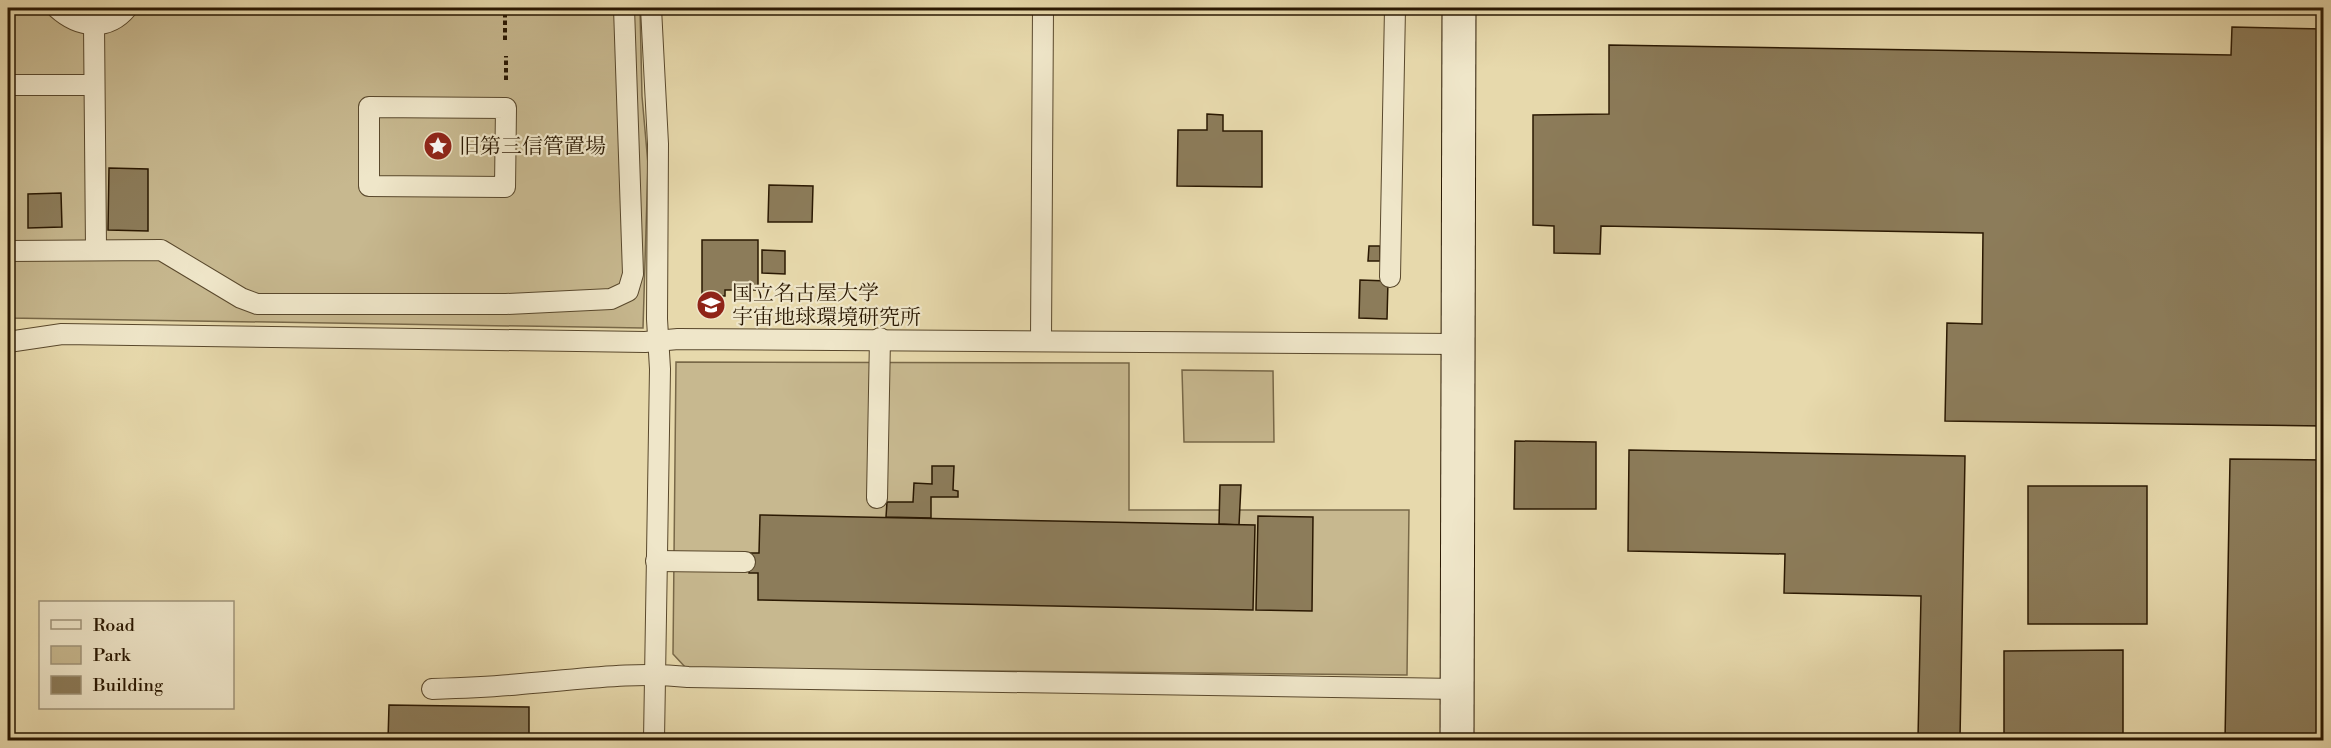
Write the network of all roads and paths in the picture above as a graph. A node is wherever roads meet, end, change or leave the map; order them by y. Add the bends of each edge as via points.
1 (57, 8) edge
2 (127, 8) edge
3 (506, 8) edge
4 (624, 8) edge
5 (651, 8) edge
6 (1043, 8) edge
7 (1395, 8) edge
8 (1459, 8) edge
9 (94, 25) junction
10 (505, 40) dead end
11 (8, 85) edge
12 (93, 85) junction
13 (505, 187) joint
14 (96, 248) junction
15 (8, 251) edge
16 (1390, 277) dead end
17 (880, 338) junction
18 (658, 341) junction
19 (1041, 341) junction
20 (8, 342) edge
21 (1457, 344) junction
22 (877, 498) dead end
23 (656, 561) junction
24 (745, 562) dead end
25 (655, 674) junction
26 (432, 689) dead end
27 (1457, 689) junction
28 (654, 741) edge
29 (1457, 741) edge

1 - 9 lane via 80,23
2 - 9 lane via 109,22
3 - 10 path
4 - 14 lane via 633,274 628,291 620,297 506,304 257,304 161,250
5 - 18 lane via 658,154
6 - 19 lane
7 - 16 lane
8 - 21 street
9 - 12 lane
11 - 12 lane
12 - 14 lane
13 - 13 lane via 369,186 369,107 506,108
14 - 15 lane
17 - 18 lane
17 - 19 lane
17 - 22 lane
18 - 20 lane via 62,334
18 - 23 lane
19 - 21 lane
21 - 27 street
23 - 24 lane
23 - 25 lane
25 - 26 lane
25 - 27 lane
25 - 28 lane
27 - 29 street

